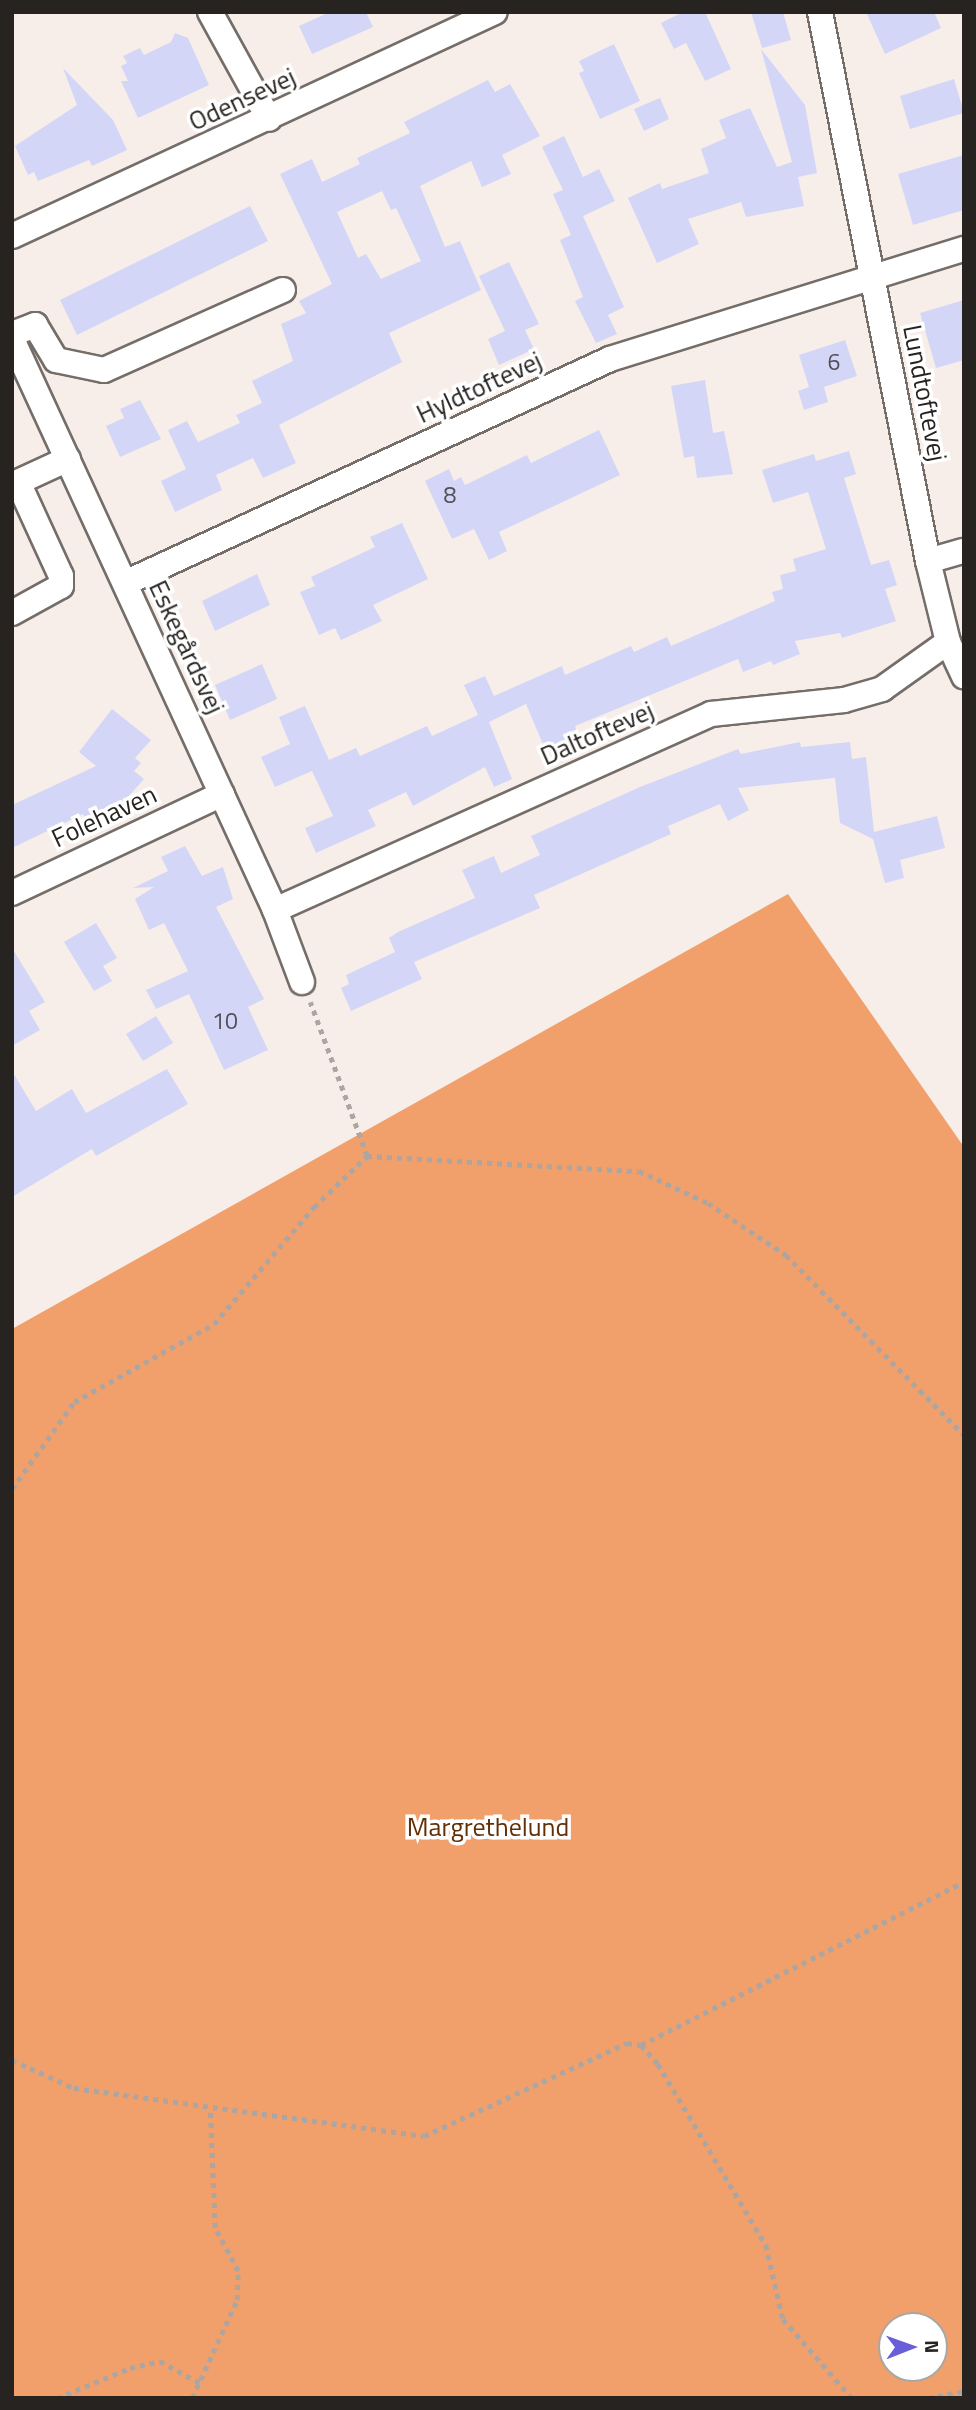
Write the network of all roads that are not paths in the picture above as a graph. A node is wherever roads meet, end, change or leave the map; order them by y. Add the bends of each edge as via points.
1 (210, 12) edge
2 (495, 12) edge
3 (820, 12) edge
4 (269, 119) junction
5 (12, 236) edge
6 (964, 249) edge
7 (871, 278) junction
8 (283, 290) dead end
9 (12, 337) edge
10 (68, 459) junction
11 (964, 551) edge
12 (928, 561) junction
13 (125, 583) junction
14 (12, 613) edge
15 (948, 642) junction
16 (964, 677) edge
17 (222, 794) junction
18 (12, 893) edge
19 (275, 910) junction
20 (302, 982) road end

1 - 4 street
2 - 4 street, Odensevej
3 - 7 street, Lundtoftevej
4 - 5 street, Odensevej
6 - 7 street
7 - 12 street, Lundtoftevej
7 - 13 street, Hyldtoftevej via 610,359
8 - 9 street via 104,370 56,360 35,325
9 - 10 street, Eskegårdsvej
10 - 13 street, Eskegårdsvej
10 - 14 street via 19,482 61,576 61,586
11 - 12 street
12 - 15 street, Lundtoftevej
13 - 17 street, Eskegårdsvej
15 - 16 street, Lundtoftevej
15 - 19 street, Daltoftevej via 882,689 711,714
17 - 18 street, Folehaven
17 - 19 street, Eskegårdsvej
19 - 20 street, Eskegårdsvej

